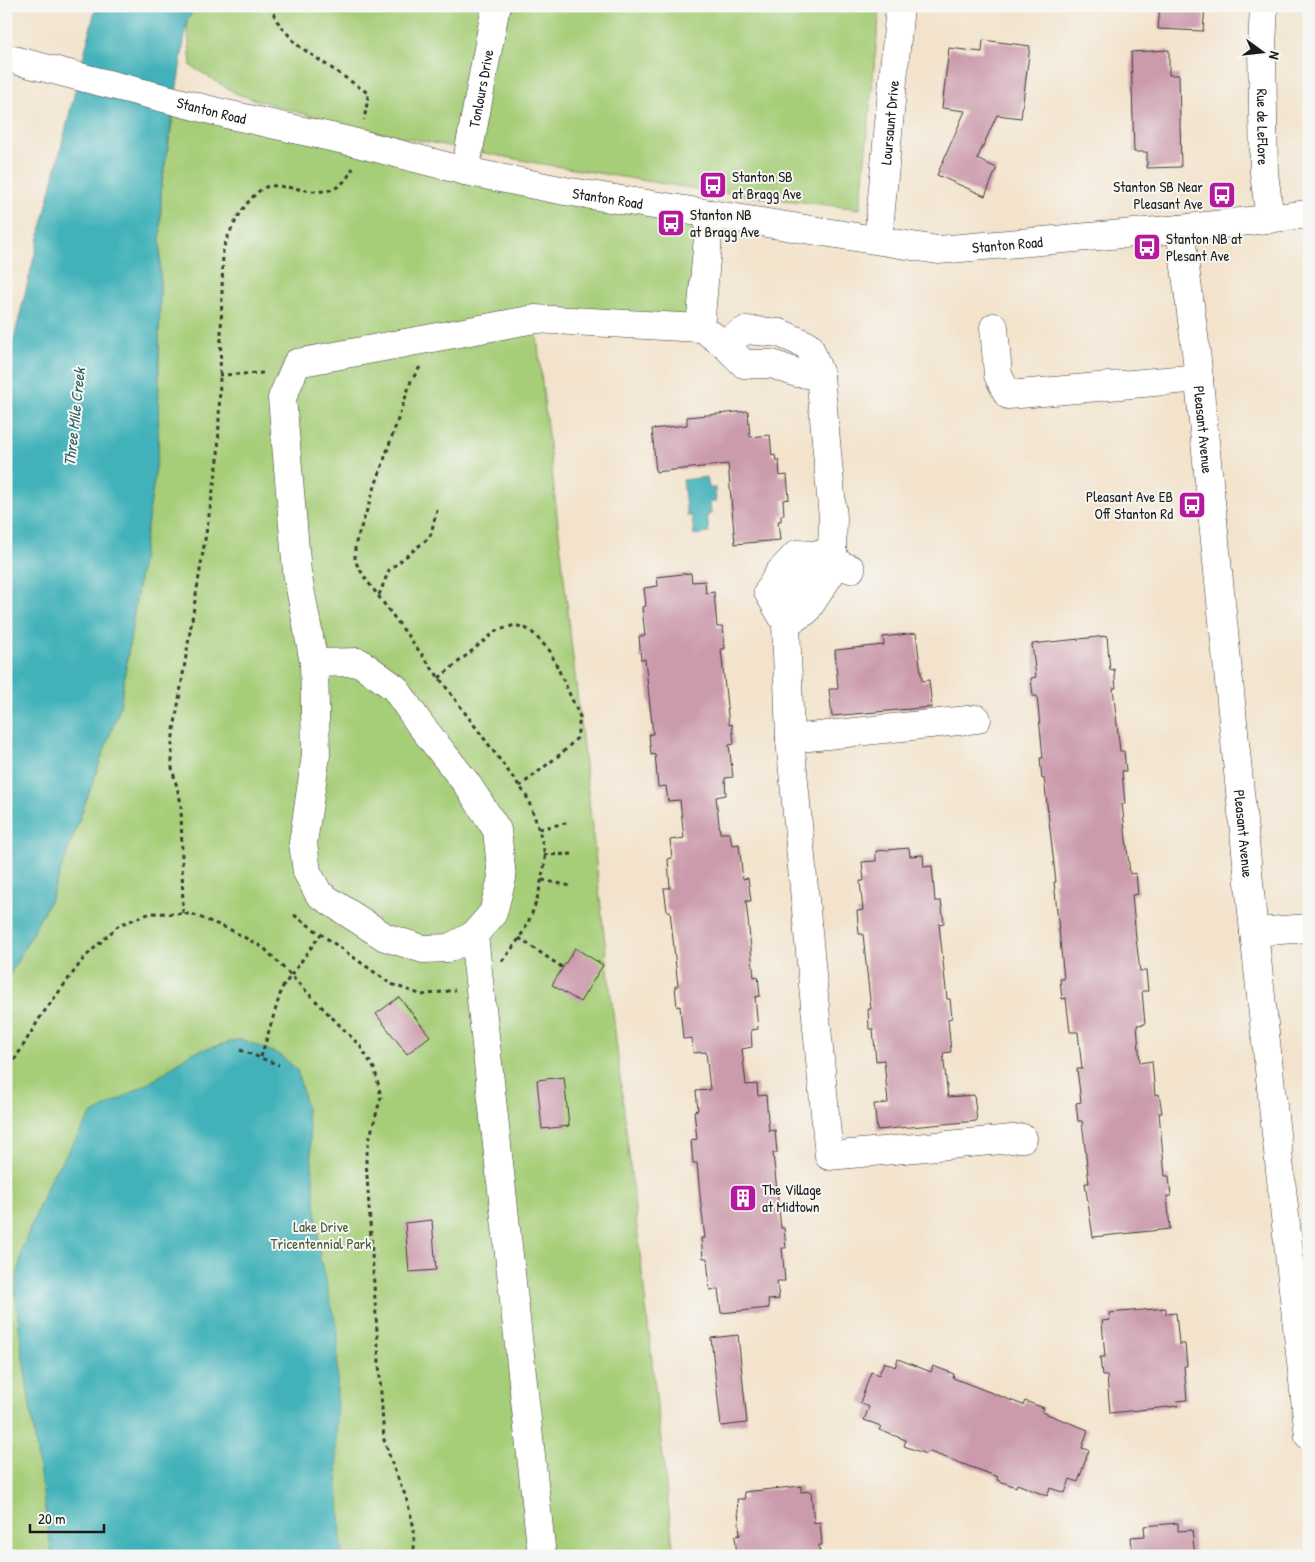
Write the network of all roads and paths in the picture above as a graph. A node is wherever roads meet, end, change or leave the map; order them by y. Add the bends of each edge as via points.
1 (270, 6) edge
2 (498, 6) edge
3 (900, 6) edge
4 (1264, 6) edge
5 (14, 60) edge
6 (363, 128) dead end
7 (355, 165) dead end
8 (465, 171) junction
9 (710, 214) junction
10 (1309, 214) edge
11 (1270, 219) junction
12 (1180, 229) junction
13 (878, 240) junction
14 (994, 327) dead end
15 (700, 328) junction
16 (426, 363) dead end
17 (263, 373) dead end
18 (219, 375) junction
19 (1199, 378) junction
20 (438, 506) dead end
21 (835, 560) junction
22 (378, 596) junction
23 (786, 623) junction
24 (314, 663) junction
25 (440, 678) junction
26 (977, 719) dead end
27 (790, 739) junction
28 (520, 786) junction
29 (570, 822) dead end
30 (539, 829) junction
31 (572, 854) dead end
32 (544, 855) junction
33 (542, 880) junction
34 (571, 886) dead end
35 (183, 914) junction
36 (294, 916) dead end
37 (1309, 928) edge
38 (1254, 932) junction
39 (321, 934) junction
40 (474, 935) junction
41 (520, 938) junction
42 (563, 968) dead end
43 (291, 976) junction
44 (479, 981) junction
45 (240, 1050) dead end
46 (261, 1057) junction
47 (279, 1064) dead end
48 (6, 1074) edge
49 (1022, 1138) dead end
50 (1309, 1436) edge
51 (414, 1556) edge
52 (542, 1556) edge

1 - 6 path via 277,21 296,44 368,93
2 - 8 street, Tonlours Drive
3 - 13 street, Loursaunt Drive
4 - 11 street, Rue de LeFlore via 1264,173
5 - 8 street, Stanton Road
7 - 18 path via 344,182 325,192 266,187 236,219 223,250
8 - 9 street, Stanton Road
9 - 13 street, Stanton Road
9 - 15 street
10 - 11 street, Stanton Road
11 - 12 street, Stanton Road
12 - 13 street, Stanton Road via 938,250
12 - 19 street, Pleasant Avenue
14 - 19 street via 998,374 1008,395
15 - 21 street via 723,343 746,330 780,333 810,346 820,376
15 - 24 street via 535,319 297,363 282,398 297,572
16 - 22 path via 420,366 411,381 355,545 355,561
17 - 18 path
18 - 35 path via 218,460 172,742 172,768 181,803
19 - 38 street, Pleasant Avenue
20 - 22 path via 430,537 389,570
21 - 23 street via 806,611
21 - 23 street via 797,554 779,573 768,592
22 - 25 path
23 - 27 street
24 - 40 street via 359,662 395,688 497,830 502,878 493,913
24 - 40 street via 316,755 303,843 307,872 319,894 385,937 423,949 449,948
25 - 28 path
25 - 28 path via 496,631 515,625 530,630 550,651 580,717 577,738
26 - 27 street
27 - 49 street via 829,1156
28 - 30 path
29 - 30 path
30 - 32 path
31 - 32 path
32 - 33 path
33 - 34 path
33 - 41 path via 530,922
35 - 43 path via 192,914 229,929 264,948
35 - 48 path via 151,913 119,925 84,958 41,1016
36 - 39 path
37 - 38 street
38 - 50 street, Pleasant Avenue
39 - 43 path
39 - 44 path via 391,984 422,995 454,991
40 - 44 street
41 - 42 path
41 - 44 path via 494,972
43 - 46 path via 282,988
43 - 51 path via 360,1046 375,1070 381,1097 366,1160 384,1440 406,1497 414,1528
44 - 52 street
45 - 46 path
46 - 47 path

